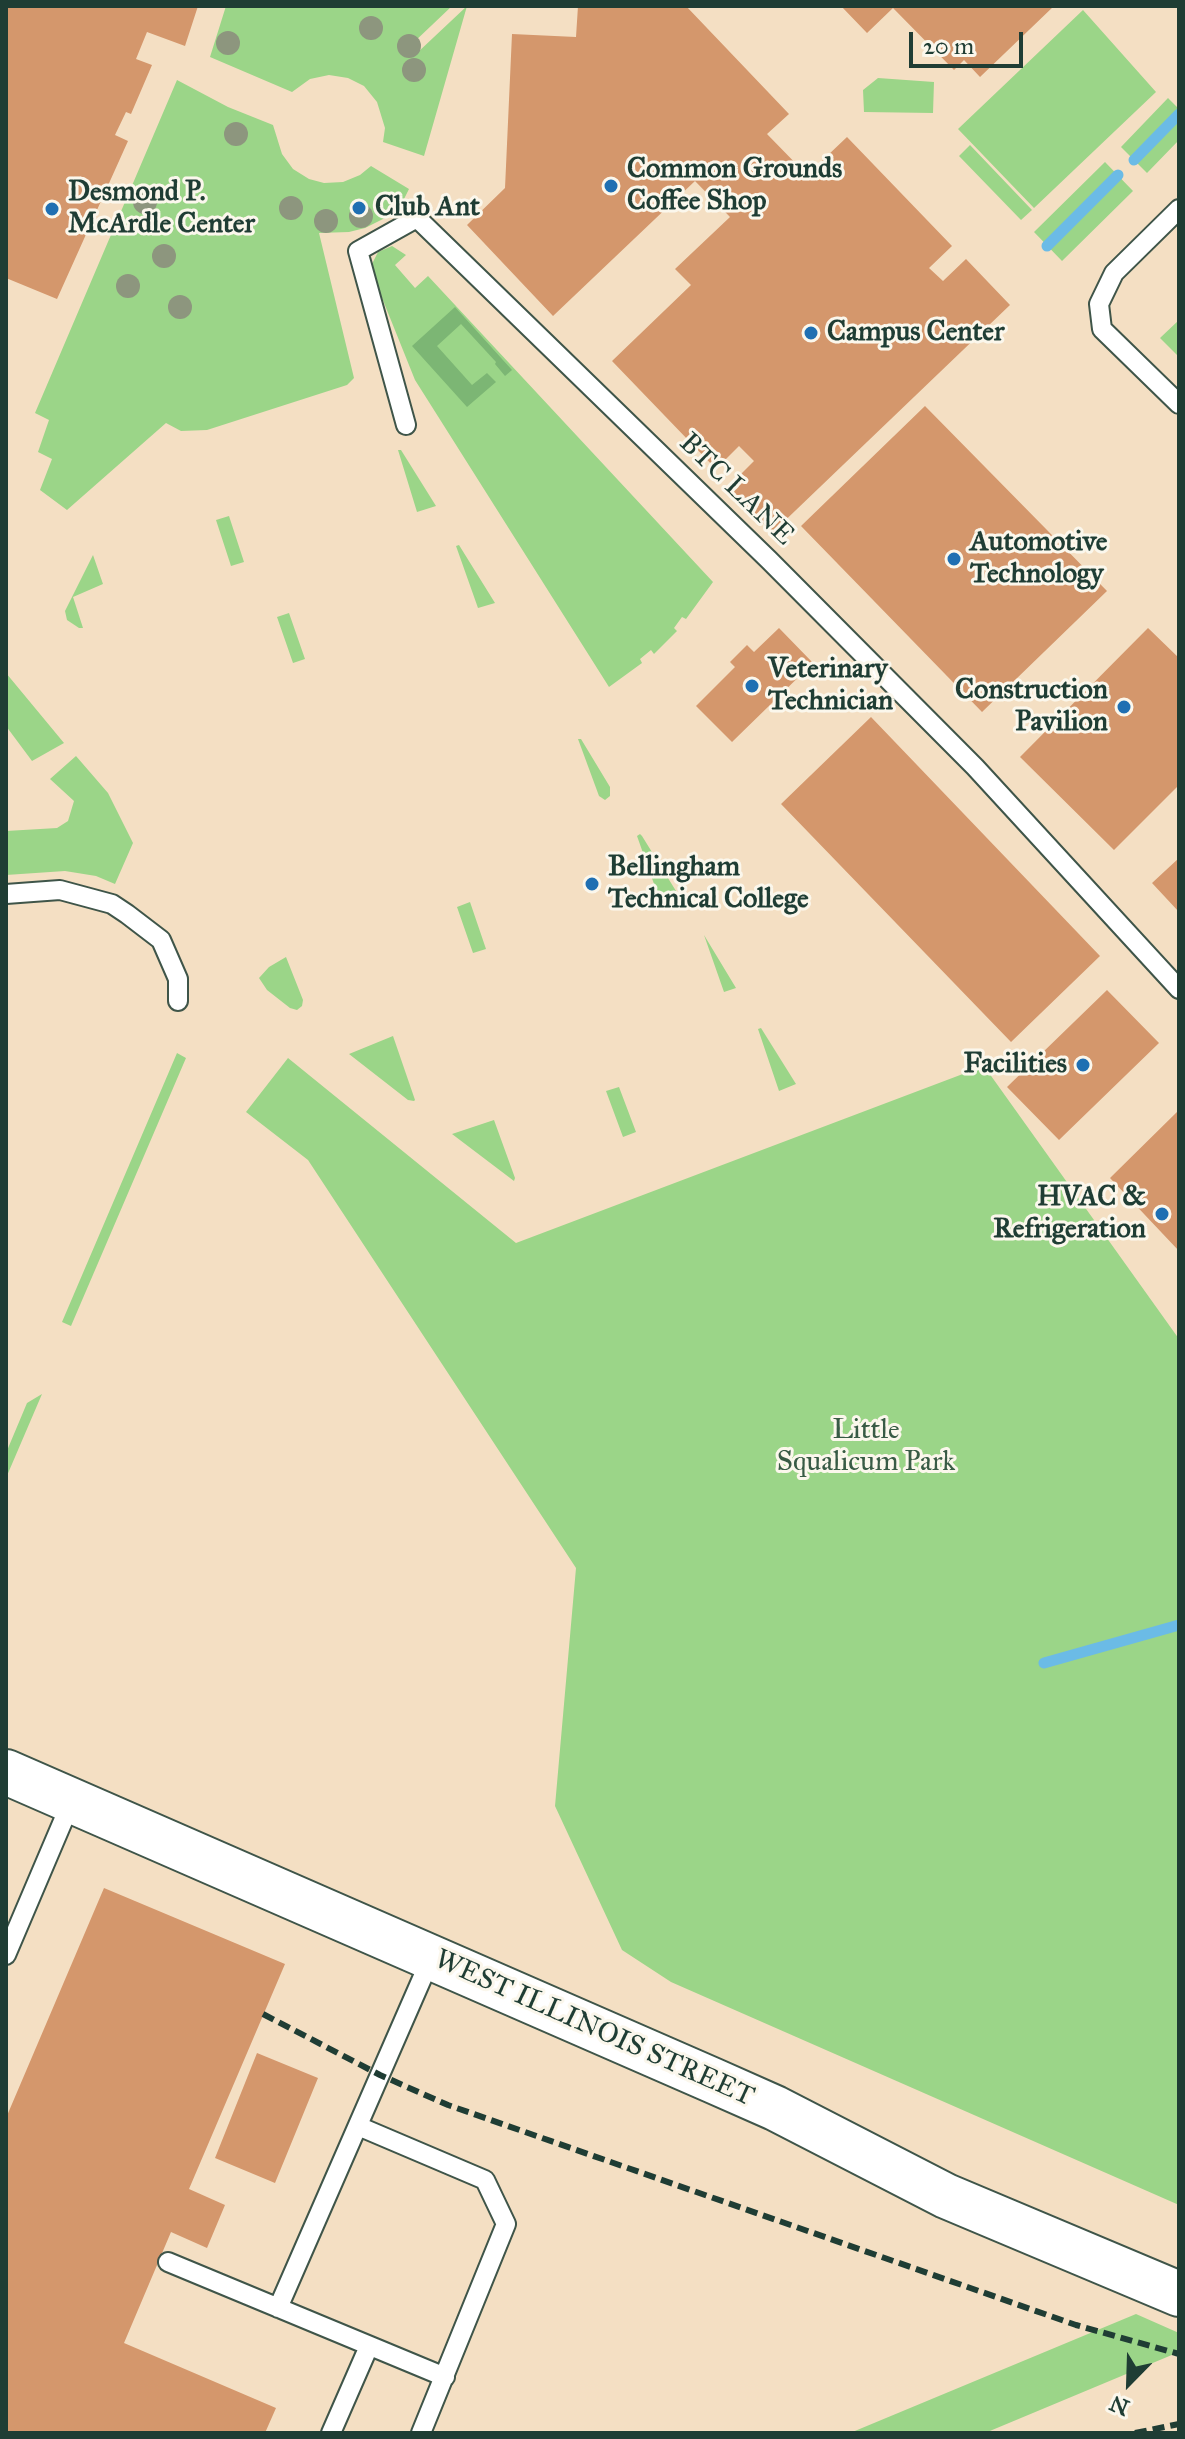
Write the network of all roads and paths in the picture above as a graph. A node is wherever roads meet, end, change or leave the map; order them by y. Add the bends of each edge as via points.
1 (1179, 209) edge
2 (1179, 404) edge
3 (406, 425) dead end
4 (6, 894) edge
5 (1179, 989) edge
6 (178, 1001) dead end
7 (6, 1772) edge
8 (72, 1800) junction
9 (6, 1955) edge
10 (431, 1958) junction
11 (358, 2126) junction
12 (168, 2262) dead end
13 (1179, 2294) edge
14 (278, 2308) junction
15 (369, 2346) junction
16 (445, 2377) junction
17 (331, 2433) edge
18 (421, 2433) edge

1 - 2 lane via 1114,273 1099,304 1102,329
3 - 5 lane, BTC LANE via 358,251 417,218 975,767
4 - 6 lane via 60,890 112,904 161,940 178,979
7 - 8 street, WEST ILLINOIS STREET
8 - 9 lane
8 - 10 street, WEST ILLINOIS STREET
10 - 11 lane
10 - 13 street, WEST ILLINOIS STREET via 763,2103 946,2196
11 - 14 lane
11 - 16 lane via 485,2180 506,2224
12 - 14 lane
14 - 15 lane
15 - 16 lane
15 - 17 lane
16 - 18 lane

